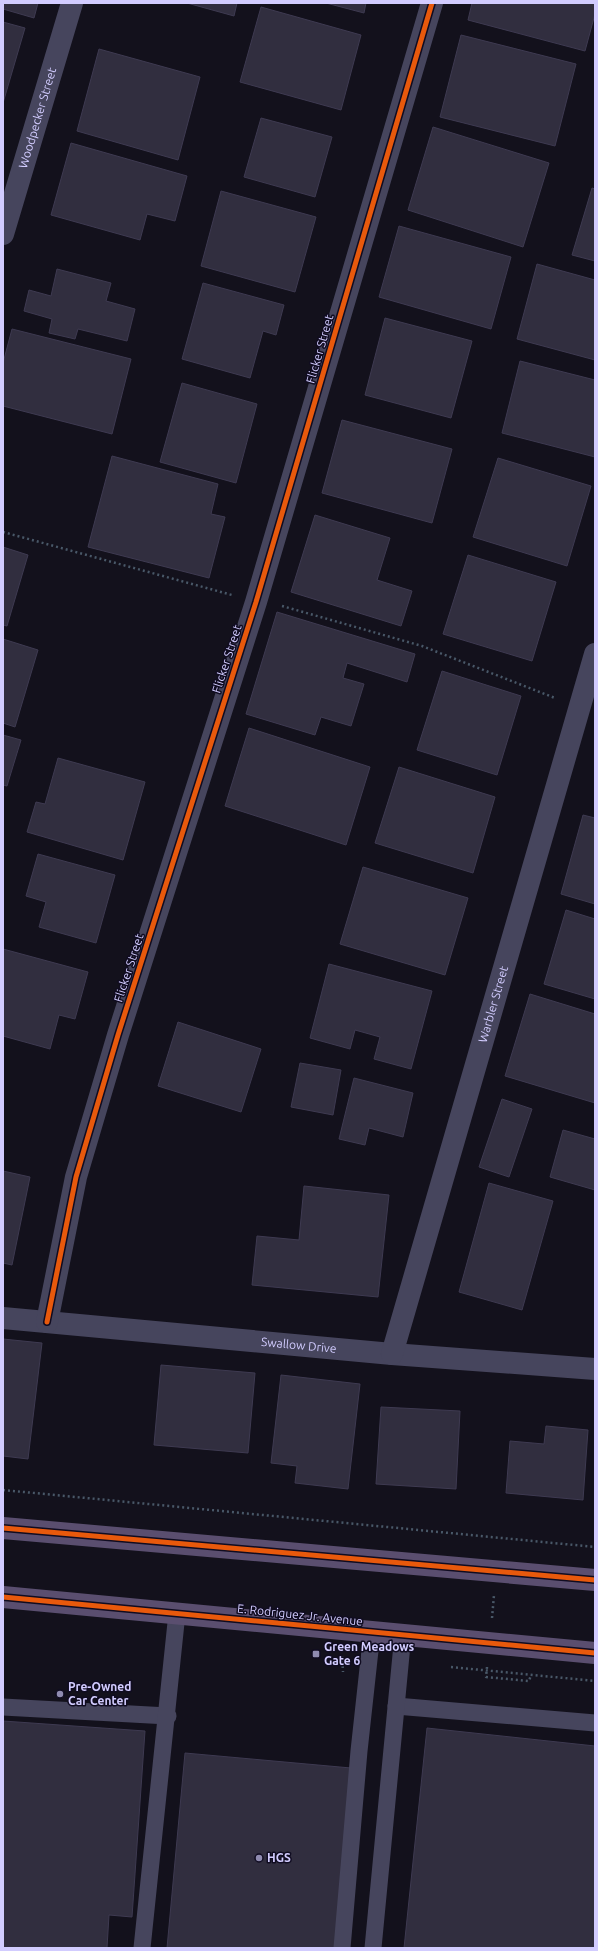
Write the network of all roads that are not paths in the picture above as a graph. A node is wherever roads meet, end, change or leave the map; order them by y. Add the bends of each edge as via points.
1 (72, 3) edge
2 (432, 3) edge
3 (3, 234) edge
4 (595, 654) edge
5 (3, 1318) edge
6 (46, 1322) junction
7 (392, 1354) junction
8 (595, 1369) edge
9 (3, 1528) edge
10 (595, 1580) edge
11 (3, 1597) edge
12 (177, 1613) junction
13 (372, 1632) junction
14 (403, 1634) junction
15 (595, 1653) edge
16 (396, 1706) junction
17 (3, 1707) edge
18 (168, 1716) junction
19 (595, 1724) edge
20 (142, 1948) edge
21 (342, 1948) edge
22 (373, 1948) edge

1 - 3 street, Woodpecker Street
2 - 6 street, Flicker Street via 256,602 118,1035 78,1170
4 - 7 street, Warbler Street
5 - 6 street, Swallow Drive
6 - 7 street, Swallow Drive
7 - 8 street, Swallow Drive
9 - 10 main road
11 - 12 main road, E. Rodriguez Jr. Avenue
12 - 13 main road, E. Rodriguez Jr. Avenue
12 - 18 lane
13 - 14 main road, E. Rodriguez Jr. Avenue
13 - 21 lane
14 - 15 main road, E. Rodriguez Jr. Avenue
14 - 16 lane
16 - 19 lane
16 - 22 lane
17 - 18 lane
18 - 20 lane

